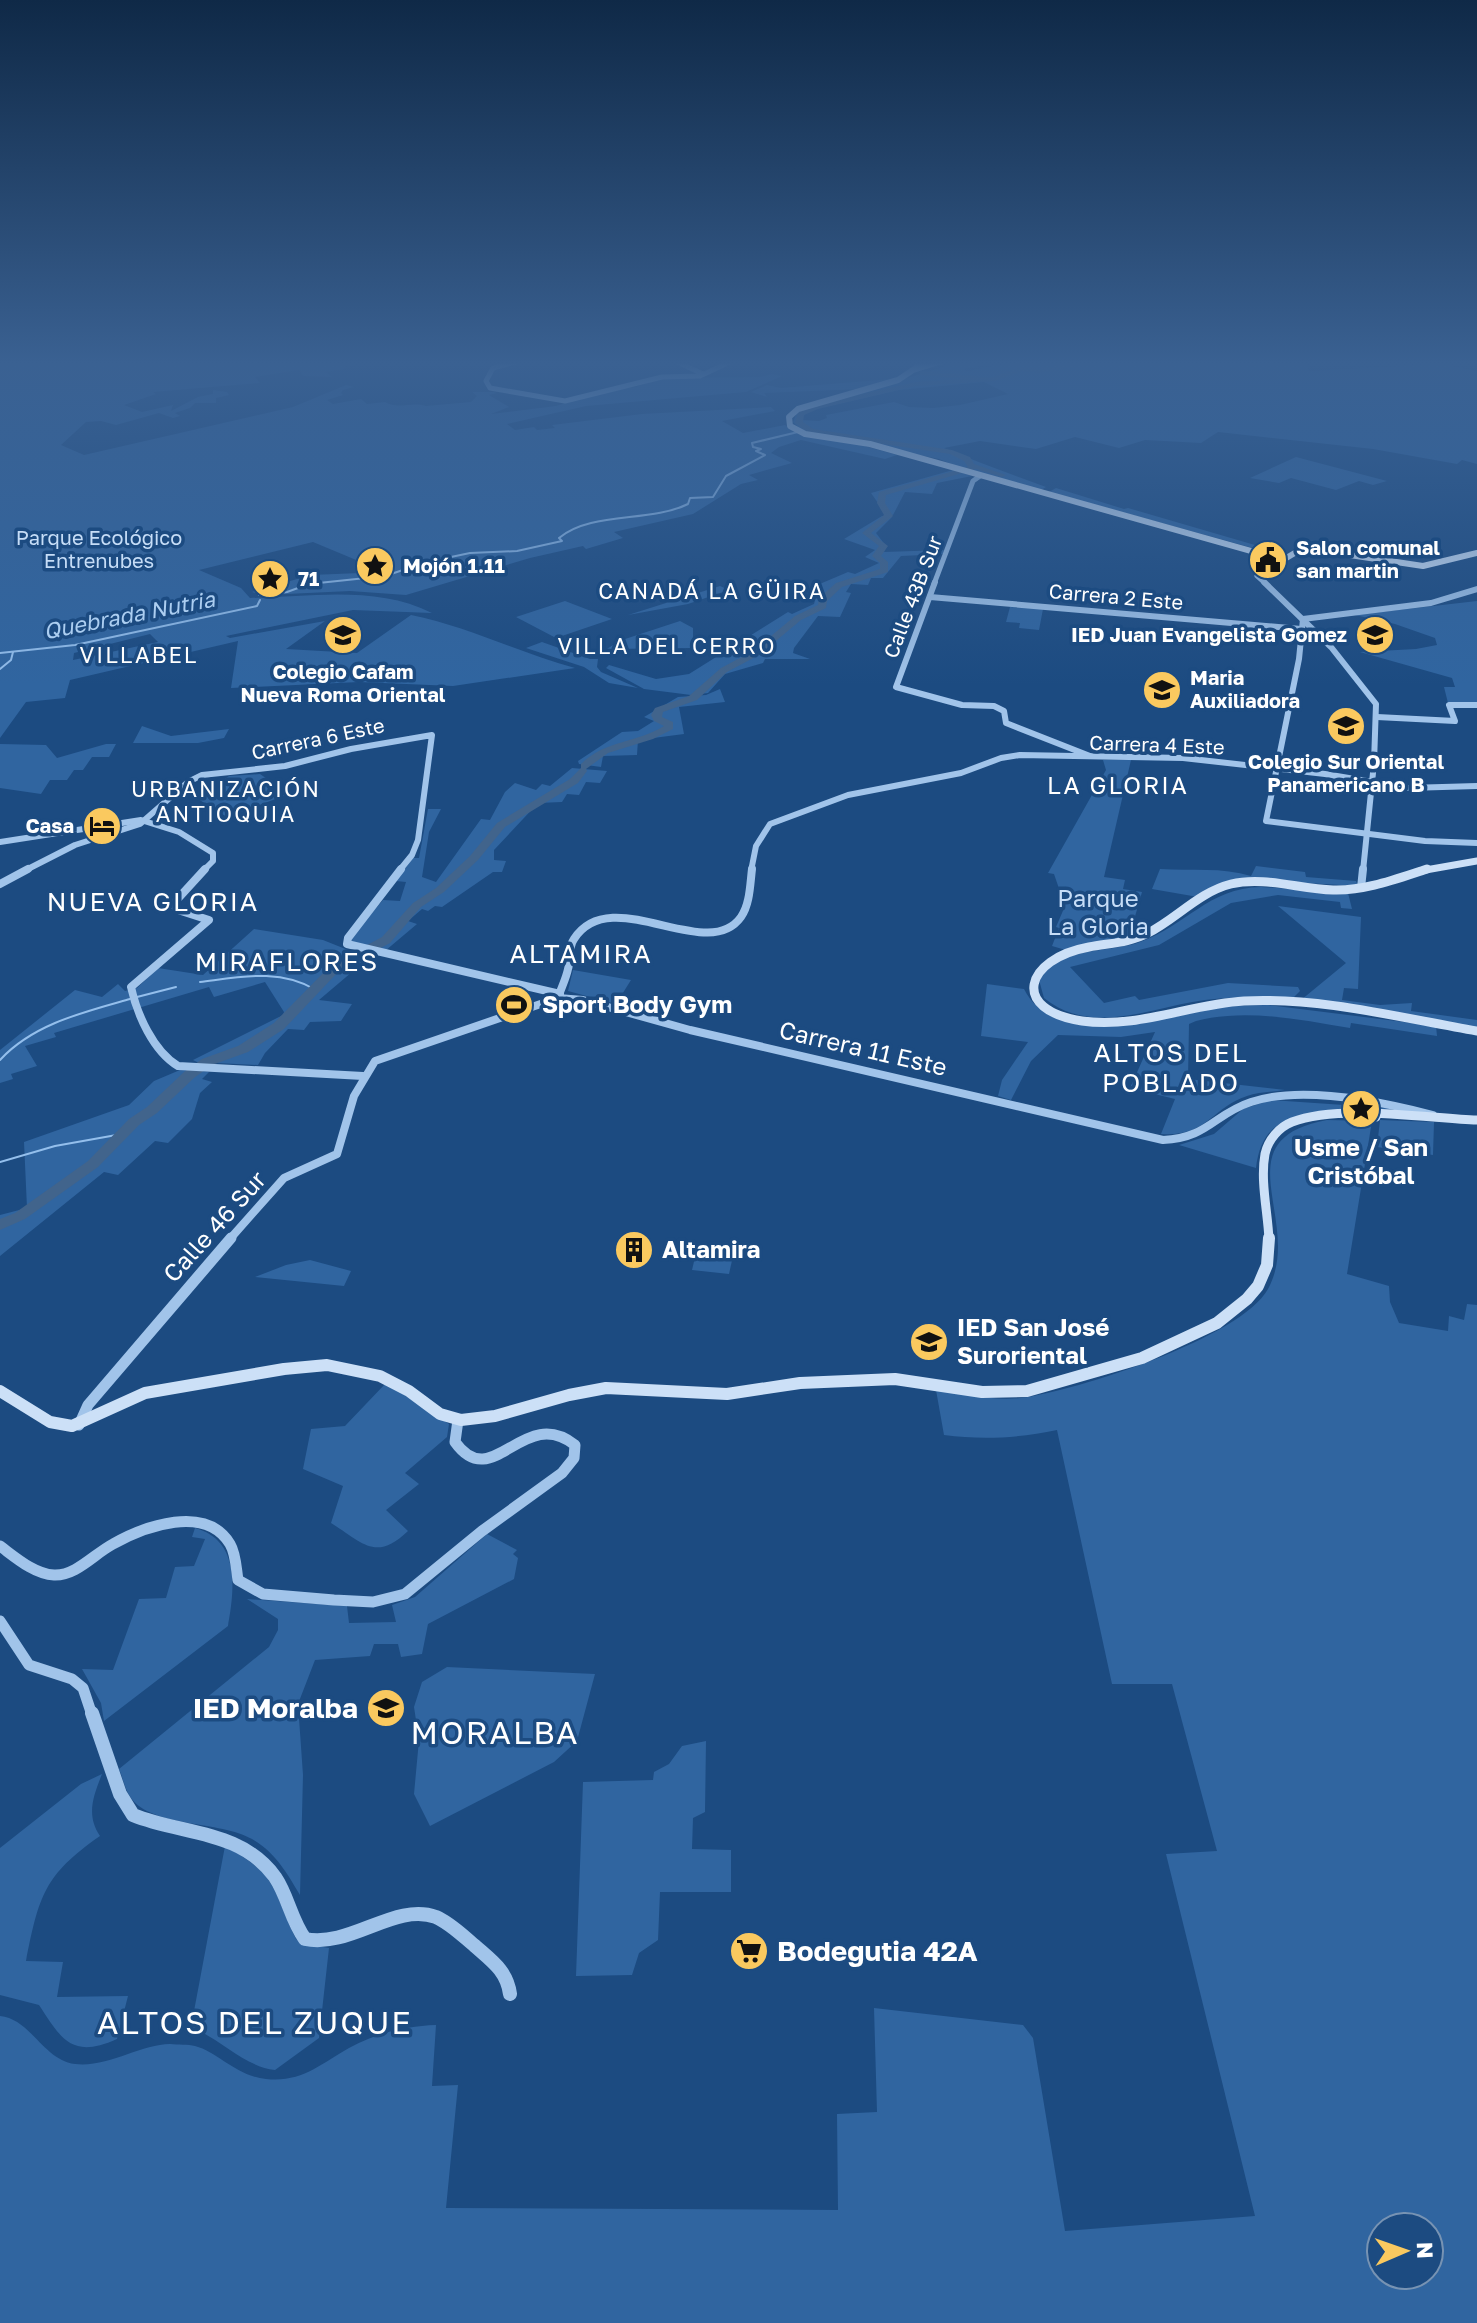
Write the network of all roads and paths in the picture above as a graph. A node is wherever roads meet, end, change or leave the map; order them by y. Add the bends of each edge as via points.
1 (955, 468) edge
2 (980, 476) junction
3 (1476, 553) edge
4 (1283, 560) junction
5 (1477, 589) edge
6 (930, 597) junction
7 (1303, 619) junction
8 (1301, 629) junction
9 (1477, 705) edge
10 (1377, 717) junction
11 (1098, 759) junction
12 (1277, 767) junction
13 (1372, 783) junction
14 (1477, 786) edge
15 (144, 821) junction
16 (1365, 834) junction
17 (0, 842) edge
18 (1477, 843) edge
19 (1477, 861) edge
20 (0, 884) edge
21 (1361, 888) junction
22 (353, 948) joint
23 (559, 996) junction
24 (1477, 1031) edge
25 (363, 1076) junction
26 (1370, 1103) junction
27 (1376, 1117) junction
28 (1447, 1119) junction
29 (1477, 1120) edge
30 (0, 1391) edge
31 (458, 1420) junction
32 (79, 1425) junction
33 (0, 1546) edge
34 (0, 1621) edge
35 (510, 1994) dead end

1 - 2 main road
2 - 4 main road
2 - 6 street, Calle 43B Sur via 973,481
3 - 4 main road via 1420,566 1303,548
4 - 7 street via 1257,576
5 - 7 street via 1431,603
6 - 8 street, Carrera 2 Este
6 - 11 street, Calle 43B Sur via 896,687 962,705 998,707 1006,723
7 - 8 street
7 - 10 street via 1370,694
8 - 12 street
9 - 10 street via 1449,705 1455,721
10 - 13 street
11 - 12 street, Carrera 4 Este via 1183,758
11 - 23 street, Carrera 4 Este via 1001,758 961,773 836,799 766,827 753,858 744,913 726,928 682,929 628,917 604,920 572,942
12 - 13 street, Carrera 4 Este
12 - 16 street via 1266,821
13 - 14 street, Carrera 4 Este via 1413,789
13 - 16 street
15 - 17 street
15 - 20 street via 77,844
15 - 22 street, Carrera 6 Este via 188,782 210,772 277,768 432,735 418,840 348,938
15 - 25 street via 199,843 214,857 173,906 209,919 133,983 131,991 133,1005 170,1062
16 - 18 street
16 - 21 street
19 - 21 main road via 1452,862
21 - 24 main road via 1246,883 1220,888 1140,938 1043,964 1033,977 1035,995 1049,1009 1072,1019 1104,1023 1212,1004 1265,1002
22 - 23 street, Carrera 11 Este
23 - 25 street, Calle 46 Sur via 394,1053 373,1063
23 - 26 street, Carrera 11 Este via 1159,1139 1198,1135 1262,1099
25 - 32 street, Calle 46 Sur via 337,1154 284,1178 88,1405
26 - 27 main road
26 - 28 street, Carrera 11 Este
27 - 28 main road
27 - 31 main road via 1323,1116 1286,1125 1271,1139 1263,1158 1270,1253 1255,1289 1235,1310 1148,1356 1023,1391 990,1393 898,1379 801,1383 727,1394 610,1388
28 - 29 main road
30 - 32 main road via 55,1424
31 - 32 main road via 388,1380 361,1369 327,1365 151,1391
31 - 33 street via 455,1442 471,1459 493,1458 527,1438 550,1433 566,1436 576,1449 574,1458 398,1597 373,1602 257,1592 238,1580 232,1547 224,1536 187,1522 137,1531 58,1575 41,1572
34 - 35 street via 29,1665 83,1688 120,1794 133,1815 207,1832 247,1850 283,1888 305,1939 329,1942 407,1917 434,1916 502,1970

